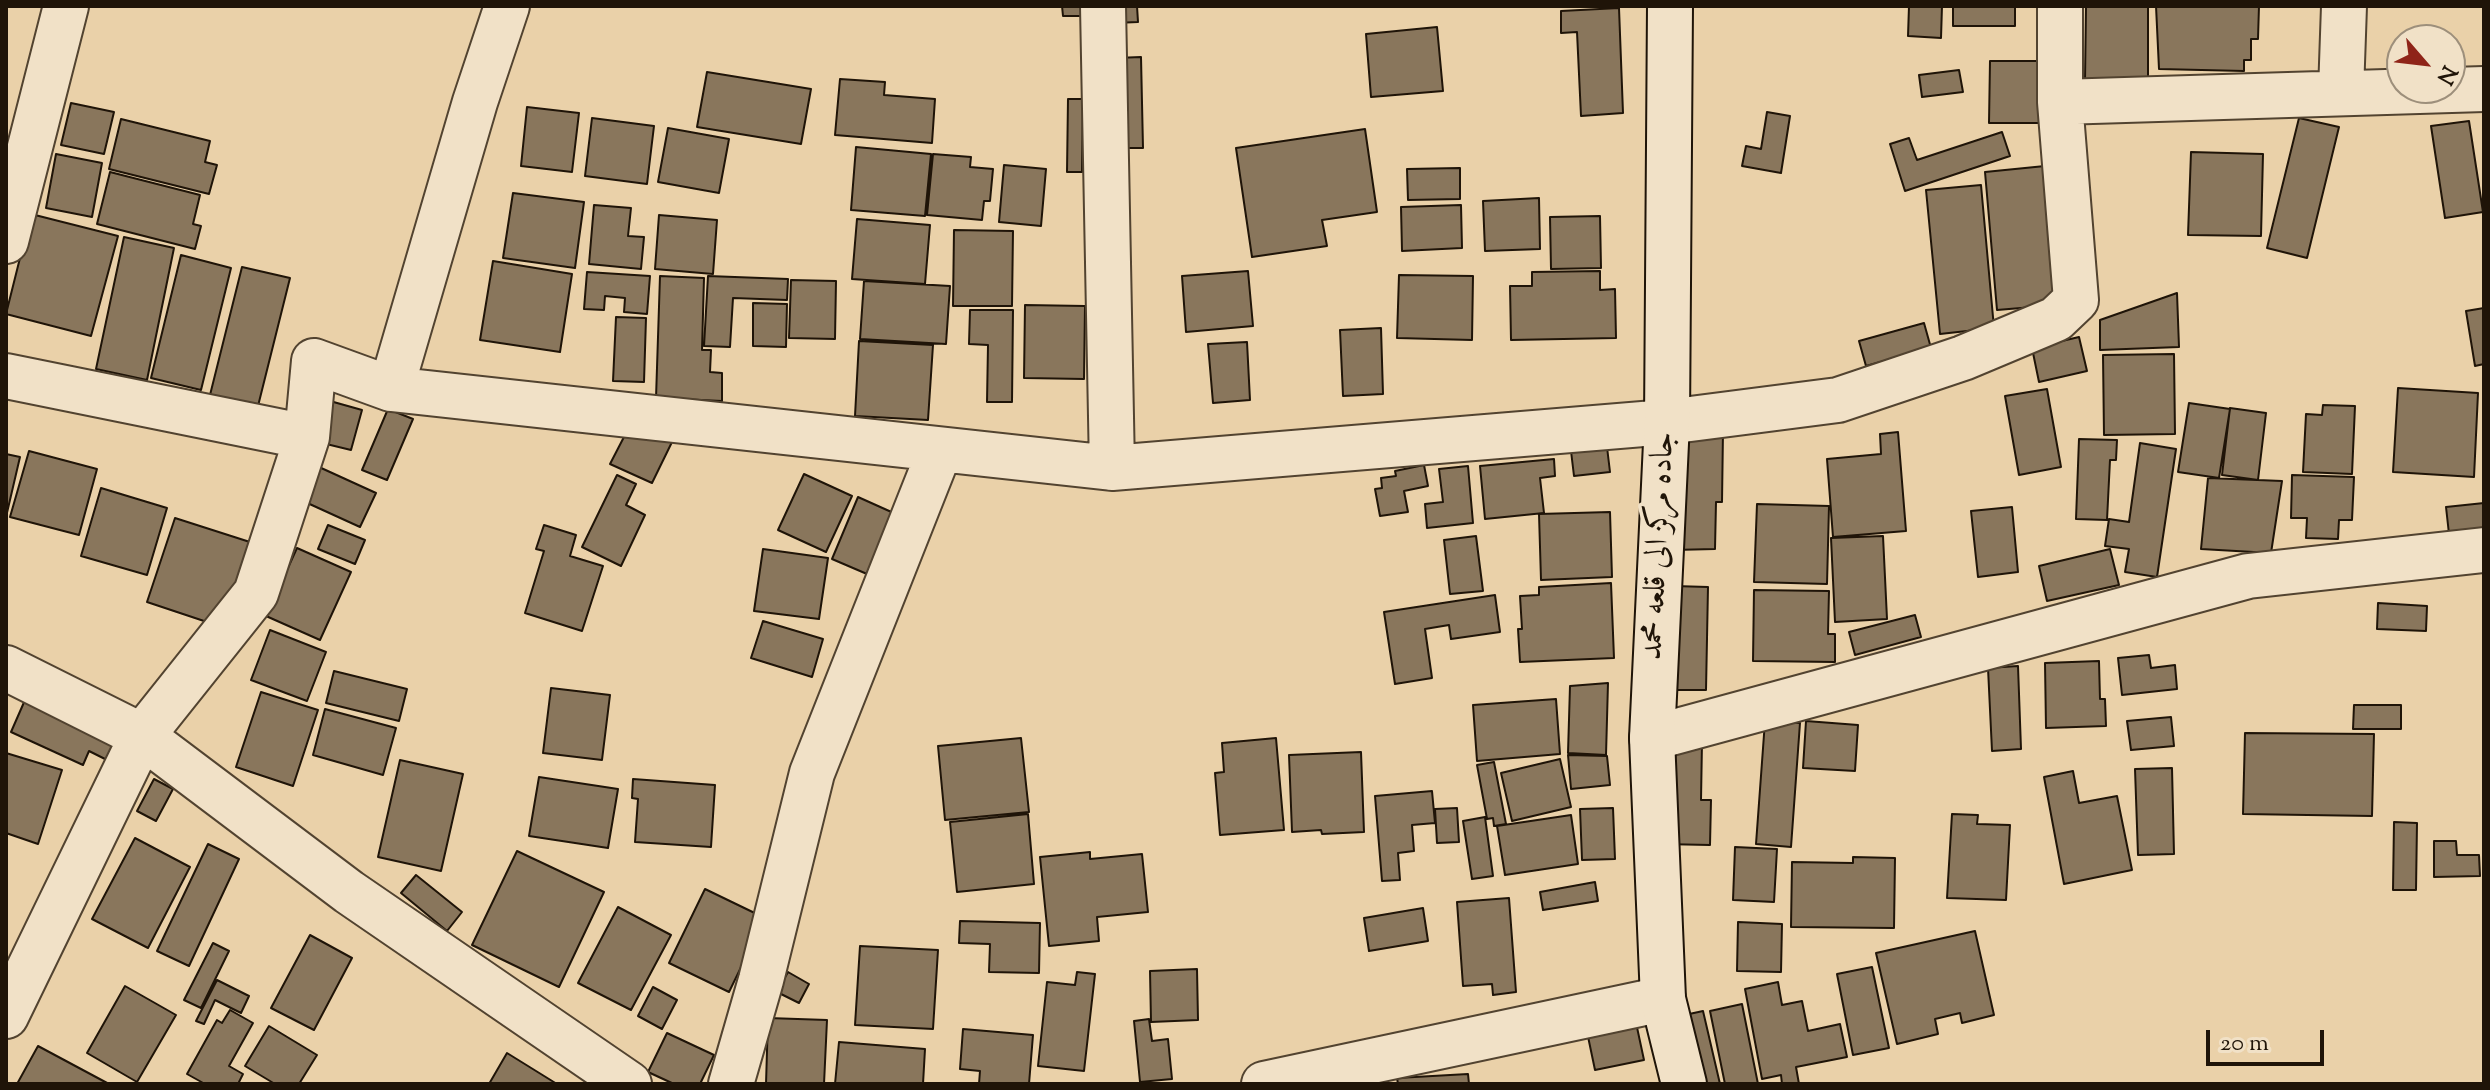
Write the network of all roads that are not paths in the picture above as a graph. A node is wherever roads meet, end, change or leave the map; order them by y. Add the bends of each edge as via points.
1 (66, 6) edge
2 (507, 6) edge
3 (1103, 6) edge
4 (1670, 6) edge
5 (2060, 6) edge
6 (2344, 6) edge
7 (2484, 89) edge
8 (2341, 92) junction
9 (2060, 102) junction
10 (6, 241) edge
11 (6, 376) edge
12 (391, 389) junction
13 (1667, 422) junction
14 (307, 437) junction
15 (940, 450) junction
16 (1112, 468) junction
17 (2484, 550) edge
18 (6, 668) edge
19 (142, 736) junction
20 (1652, 738) junction
21 (1663, 999) junction
22 (6, 1016) edge
23 (629, 1084) edge
24 (731, 1084) edge
25 (1264, 1084) edge
26 (1684, 1084) edge

1 - 10 street
2 - 12 street
3 - 16 street
4 - 13 street, جاده مرکز الی قلعه محمد
5 - 9 street
6 - 8 street
7 - 8 street
8 - 9 street
9 - 13 street via 2076,300 2056,319 1963,358 1838,400
11 - 14 street
12 - 14 street via 314,361
12 - 15 street
13 - 16 street
13 - 20 street, جاده مرکز الی قلعه محمد
14 - 19 street via 256,593
15 - 16 street
15 - 24 street via 812,773
17 - 20 street via 2248,576
18 - 19 street
19 - 22 street
19 - 23 street via 349,892
20 - 21 street, جاده مرکز الی قلعه محمد
21 - 25 street
21 - 26 street, جاده مرکز الی قلعه محمد

